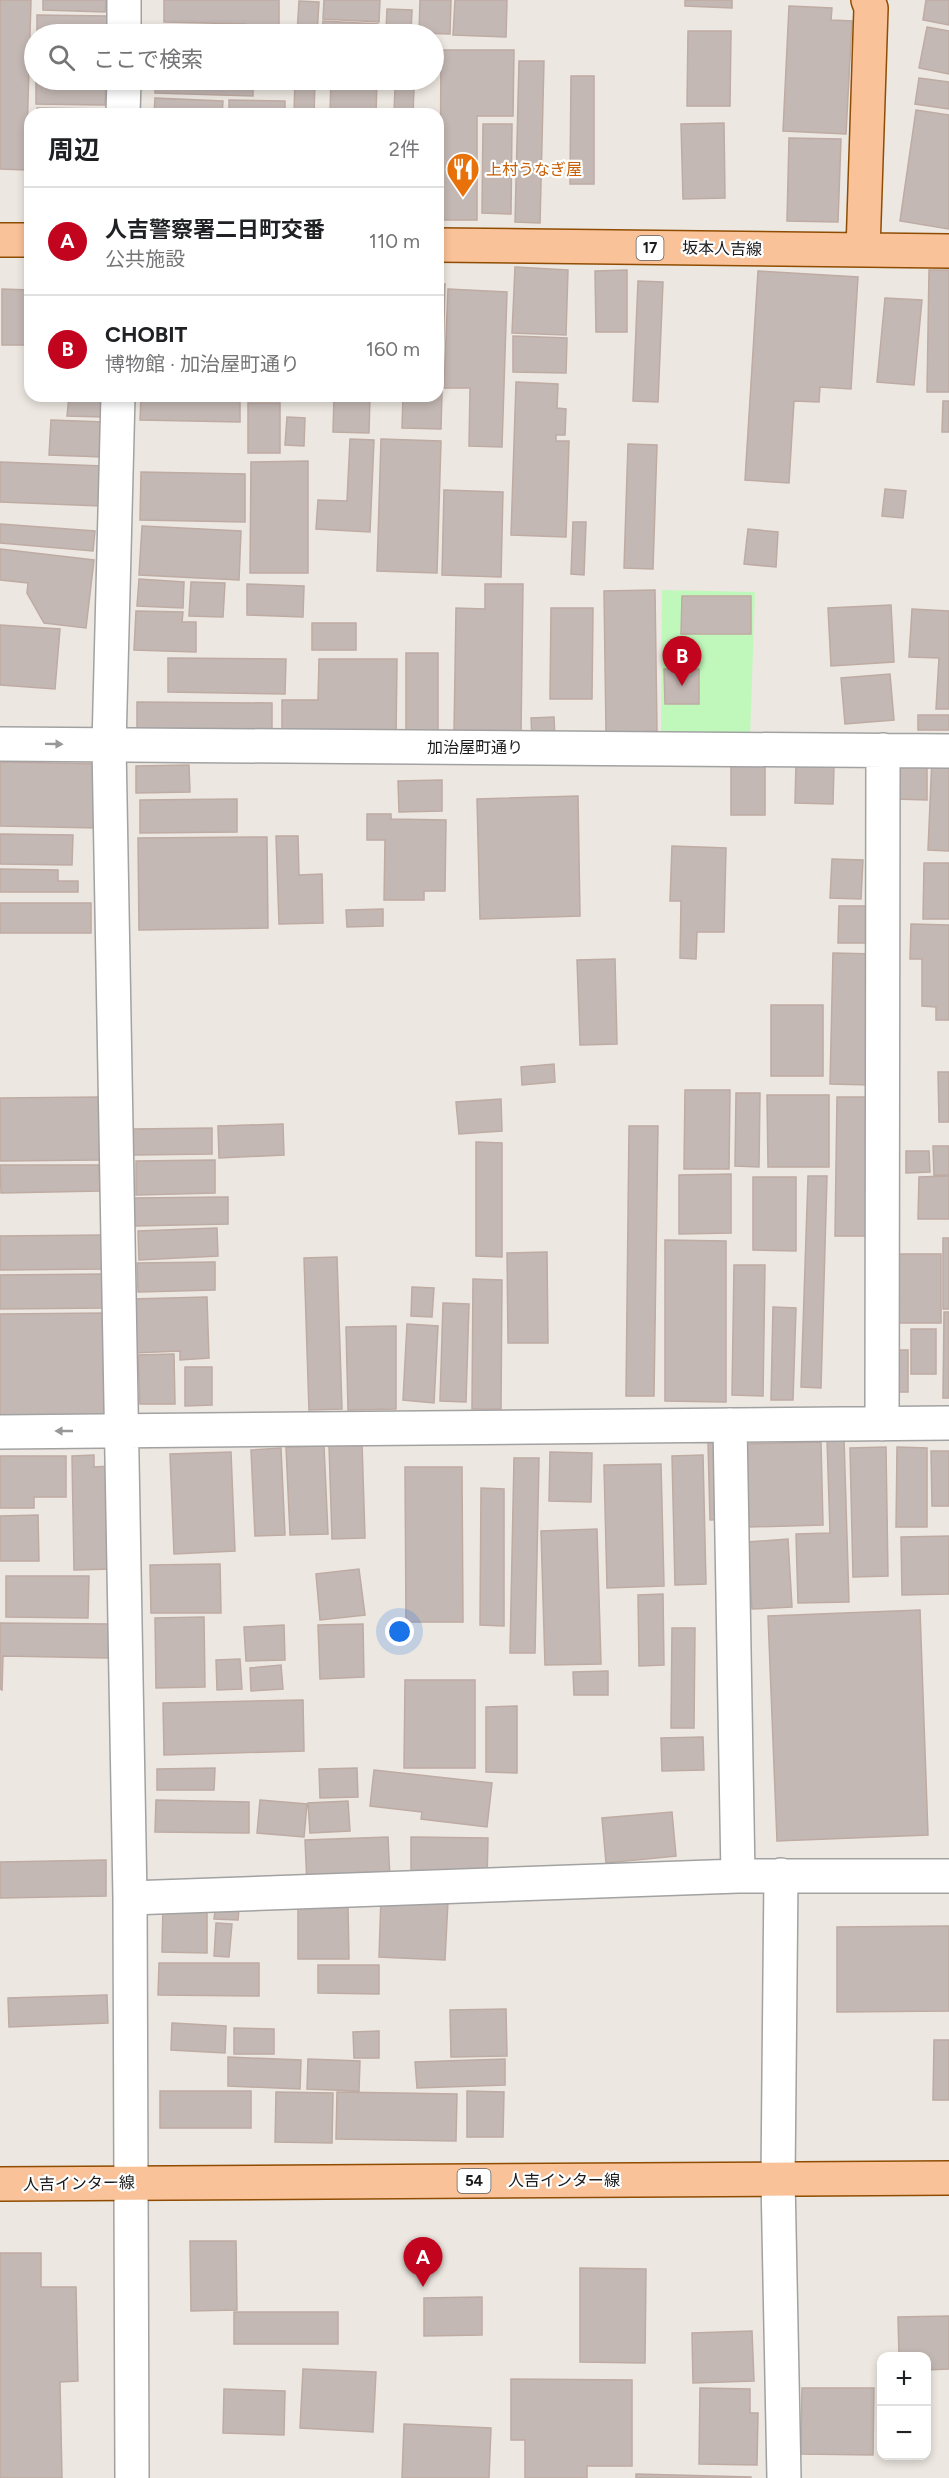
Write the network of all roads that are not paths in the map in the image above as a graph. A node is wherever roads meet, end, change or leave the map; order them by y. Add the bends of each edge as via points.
1 (124, 0) edge
2 (868, 0) edge
3 (124, 24) edge
4 (124, 90) edge
5 (123, 108) edge
6 (0, 240) edge
7 (24, 240) edge
8 (444, 245) edge
9 (862, 250) junction
10 (949, 251) edge
11 (118, 402) edge
12 (0, 744) edge
13 (109, 745) junction
14 (883, 750) junction
15 (949, 751) edge
16 (949, 1423) edge
17 (882, 1424) junction
18 (730, 1425) junction
19 (122, 1431) junction
20 (0, 1432) edge
21 (781, 1875) junction
22 (738, 1876) junction
23 (949, 1876) edge
24 (129, 1898) junction
25 (949, 2178) edge
26 (778, 2179) junction
27 (130, 2183) junction
28 (0, 2184) edge
29 (132, 2478) edge
30 (784, 2478) edge

1 - 3 street
2 - 9 main road via 871,8
4 - 5 street
6 - 7 main road
8 - 9 main road, 坂本人吉線 / 17
9 - 10 main road, 坂本人吉線 / 17
11 - 13 street
12 -> 13 street, 加治屋町通り
13 - 14 street, 加治屋町通り
13 - 19 street
14 - 15 street, 加治屋町通り
14 - 17 street
16 - 17 street
17 - 18 street
18 - 19 street
18 - 22 street
19 -> 20 street
19 - 24 street
21 - 22 street
21 - 23 street
21 - 26 street
22 - 24 street
24 - 27 street
25 - 26 main road, 人吉インター線 / 54
26 - 27 main road, 人吉インター線 / 54
26 - 30 street
27 - 28 main road, 人吉インター線 / 54
27 - 29 street

